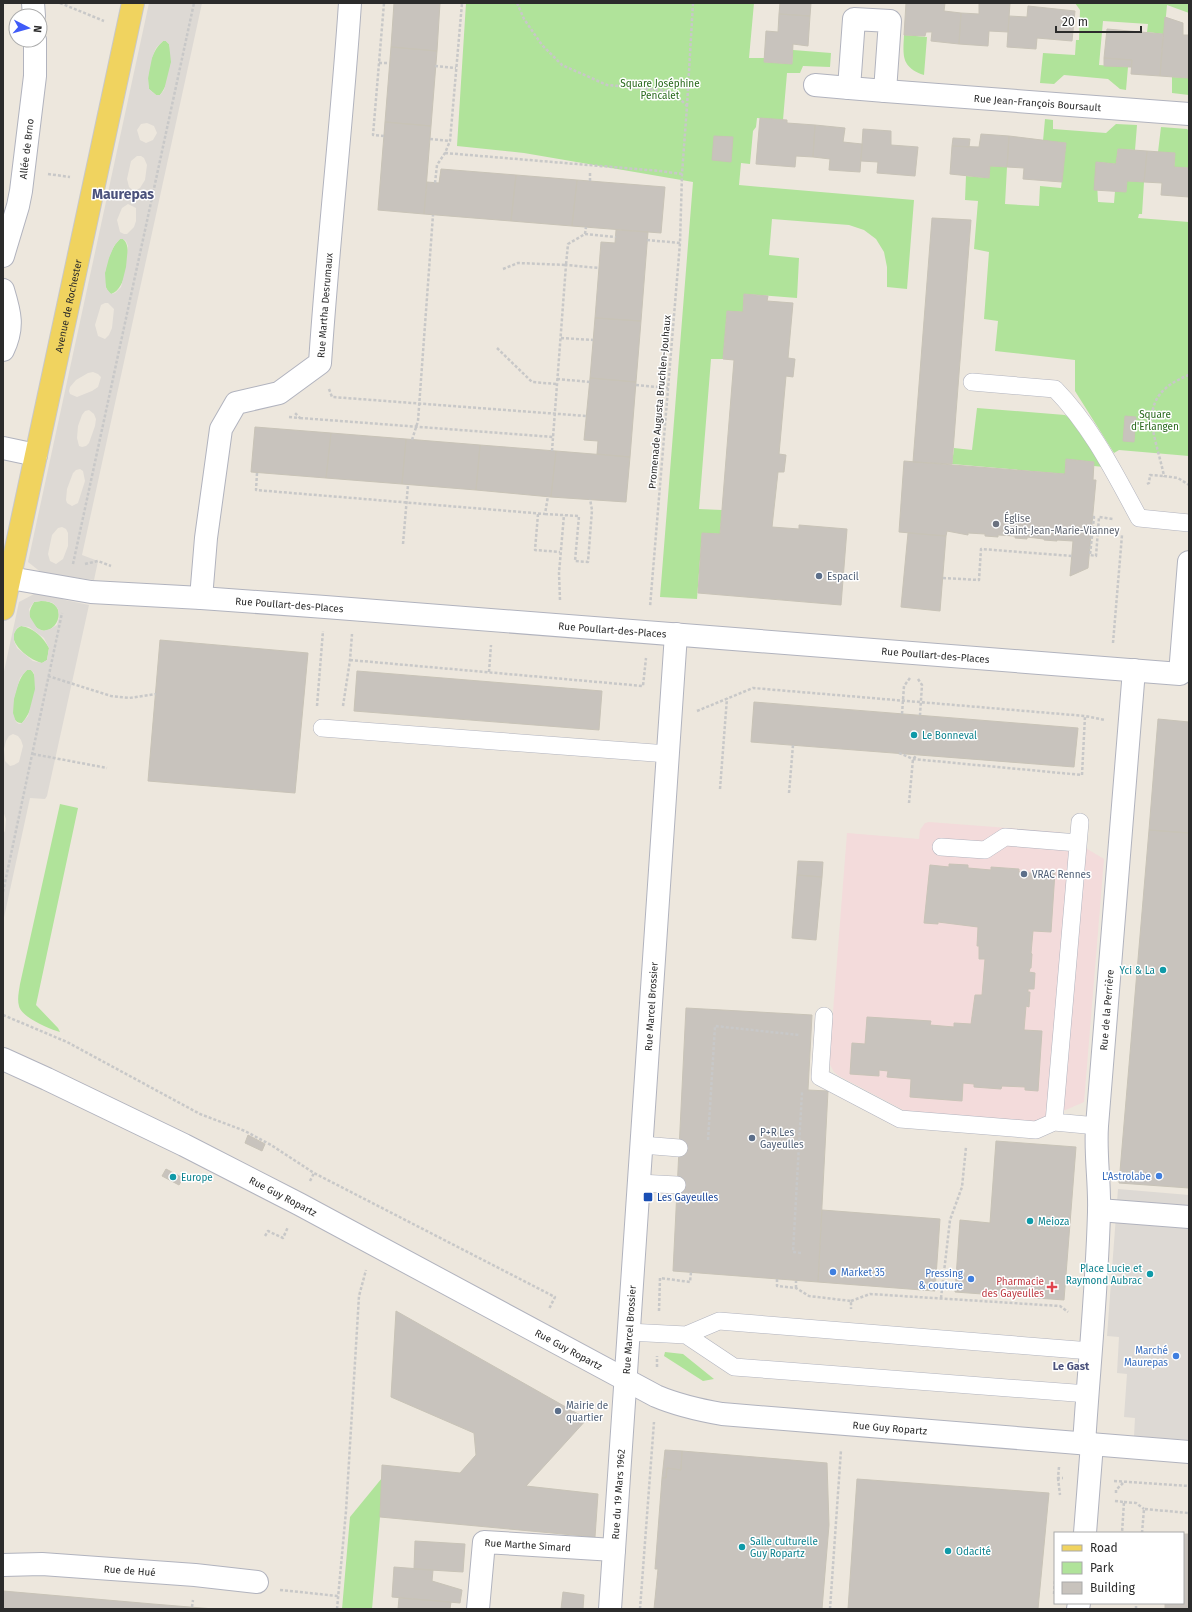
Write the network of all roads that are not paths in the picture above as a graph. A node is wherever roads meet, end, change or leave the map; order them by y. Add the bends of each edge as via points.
1 (134, 3) edge
2 (350, 3) edge
3 (35, 48) edge
4 (814, 86) dead end
5 (849, 88) junction
6 (885, 91) junction
7 (1189, 114) edge
8 (3, 256) edge
9 (3, 290) edge
10 (3, 350) edge
11 (972, 382) dead end
12 (3, 448) edge
13 (36, 455) junction
14 (1189, 523) edge
15 (1189, 562) edge
16 (10, 578) junction
17 (201, 598) junction
18 (3, 609) edge
19 (676, 634) junction
20 (1134, 670) junction
21 (1184, 674) edge
22 (322, 728) dead end
23 (668, 754) junction
24 (1080, 822) dead end
25 (1078, 843) junction
26 (941, 847) dead end
27 (824, 1016) dead end
28 (3, 1059) edge
29 (1054, 1122) junction
30 (1097, 1126) junction
31 (642, 1145) junction
32 (679, 1148) dead end
33 (639, 1182) junction
34 (677, 1185) dead end
35 (1099, 1210) junction
36 (1189, 1217) edge
37 (628, 1332) junction
38 (686, 1335) junction
39 (1091, 1351) junction
40 (626, 1380) junction
41 (1088, 1394) junction
42 (1088, 1444) junction
43 (1189, 1452) edge
44 (1085, 1532) edge
45 (614, 1550) junction
46 (3, 1565) edge
47 (257, 1582) road end
48 (478, 1609) edge
49 (610, 1609) edge

1 - 13 main road, Avenue de Rochester
2 - 17 street, Rue Martha Desrumaux via 320,363 279,393 236,403 221,429 206,538
3 - 8 street, Allée de Brno via 35,76 21,191
4 - 5 street, Rue Jean-François Boursault
5 - 6 street, Rue Jean-François Boursault
5 - 6 street via 854,19 890,21
6 - 7 street, Rue Jean-François Boursault
9 - 10 street via 10,314 10,331
11 - 14 lane via 1055,389 1072,406 1095,438 1139,518
12 - 13 street
13 - 16 main road, Avenue de Rochester
15 - 21 street
16 - 17 street, Rue Poullart-des-Places via 91,592
16 - 18 main road, Avenue de Rochester
17 - 19 street, Rue Poullart-des-Places
19 - 20 street, Rue Poullart-des-Places
19 - 23 street, Rue Marcel Brossier
20 - 21 street, Rue Poullart-des-Places
20 - 30 street, Rue de la Perrière
22 - 23 lane
23 - 31 street, Rue Marcel Brossier
24 - 25 lane
25 - 26 lane via 1005,837 985,850
25 - 29 lane
27 - 29 lane via 820,1077 900,1119 1036,1130
28 - 40 street, Rue Guy Ropartz via 184,1145 299,1204
29 - 30 lane
30 - 35 street, Rue de la Perrière via 1095,1148
31 - 32 lane
31 - 33 street, Rue Marcel Brossier
33 - 34 lane
33 - 37 street, Rue Marcel Brossier
35 - 36 street
35 - 39 street, Rue de la Perrière
37 - 38 lane
37 - 40 street, Rue Marcel Brossier
38 - 39 lane via 719,1321
38 - 41 lane via 734,1368
39 - 41 street
40 - 42 street, Rue Guy Ropartz via 656,1396 692,1409 722,1414
40 - 45 street, Rue du 19 Mars 1962
41 - 42 street
42 - 43 street, Rue Guy Ropartz
42 - 44 street
45 - 48 street, Rue Marthe Simard via 484,1542
45 - 49 street, Rue du 19 Mars 1962
46 - 47 street, Rue de Hué via 50,1564

